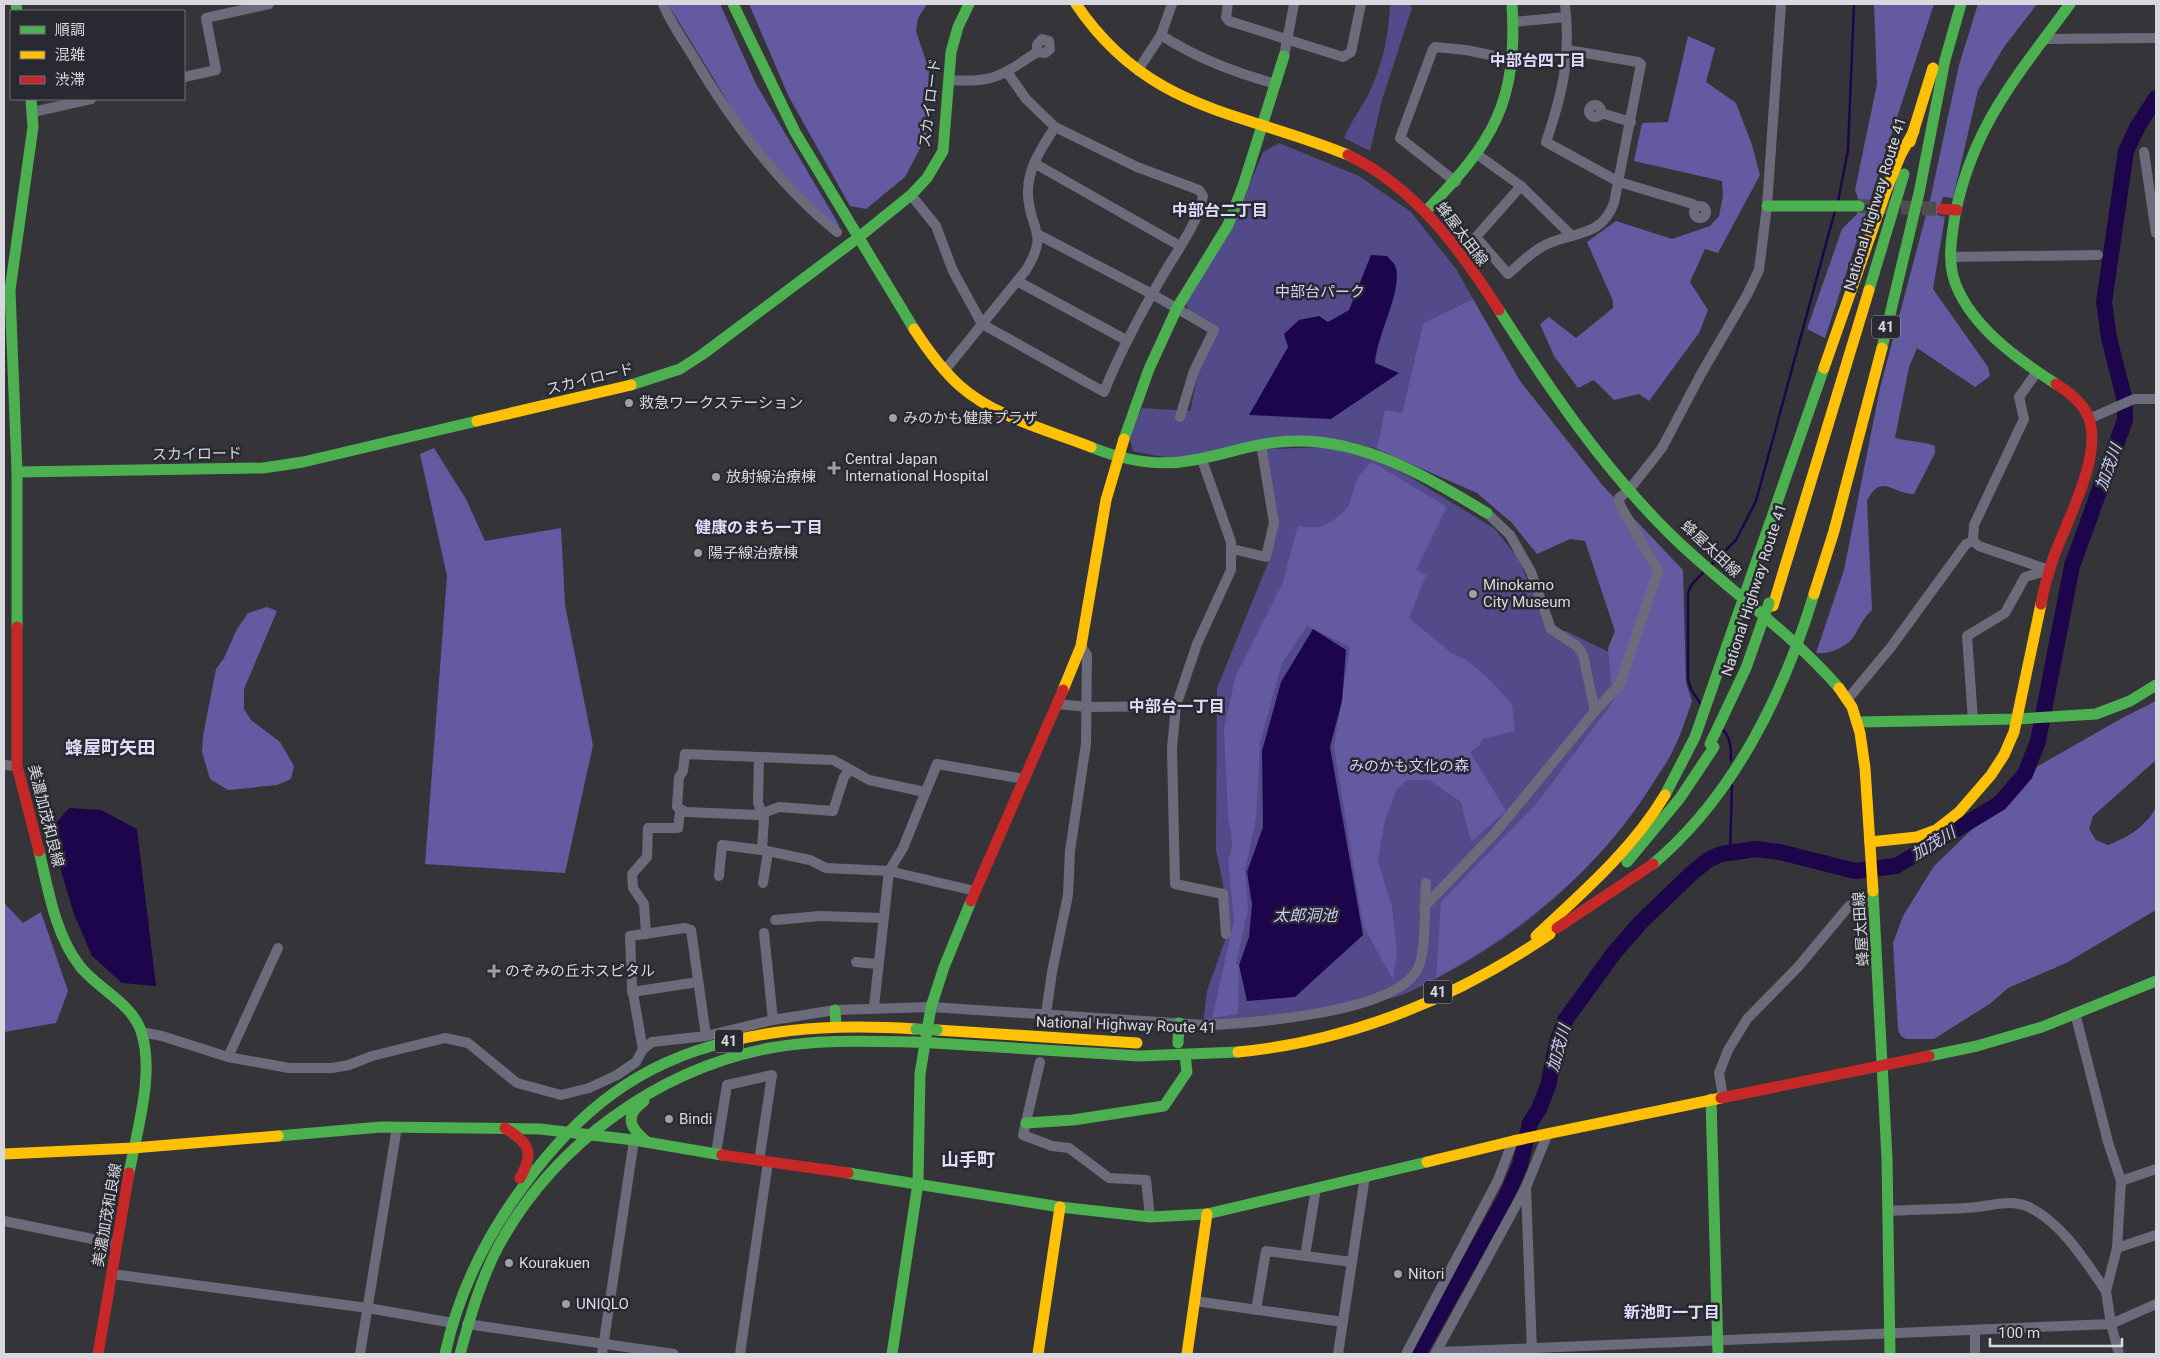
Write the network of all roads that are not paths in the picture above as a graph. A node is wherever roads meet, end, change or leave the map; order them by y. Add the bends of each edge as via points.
1 (269, 4) edge
2 (663, 4) edge
3 (733, 4) edge
4 (969, 4) edge
5 (1076, 4) edge
6 (1172, 4) edge
7 (1228, 4) edge
8 (1294, 4) edge
9 (1361, 4) edge
10 (1512, 4) edge
11 (1565, 4) edge
12 (1781, 4) edge
13 (1952, 4) edge
14 (1957, 4) edge
15 (1961, 4) edge
16 (2070, 4) edge
17 (1566, 17) junction
18 (1514, 22) junction
19 (1161, 35) junction
20 (2156, 38) edge
21 (1289, 39) junction
22 (2046, 39) junction
23 (1568, 50) junction
24 (1037, 52) dead end
25 (1284, 56) joint
26 (1514, 60) junction
27 (1138, 70) junction
28 (1007, 72) junction
29 (185, 77) edge
30 (949, 80) junction
31 (1276, 84) junction
32 (31, 100) edge
33 (87, 100) edge
34 (34, 112) junction
35 (1601, 112) dead end
36 (1631, 122) junction
37 (1262, 127) junction
38 (1055, 128) junction
39 (1914, 131) junction
40 (2144, 152) dead end
41 (1478, 155) junction
42 (1034, 163) junction
43 (1456, 182) junction
44 (1619, 182) junction
45 (1521, 186) junction
46 (911, 195) junction
47 (1767, 206) junction
48 (1859, 206) tunnel mouth
49 (1696, 207) dead end
50 (1942, 209) tunnel mouth
51 (1957, 210) junction
52 (1426, 211) junction
53 (837, 232) dead end
54 (2156, 233) edge
55 (1039, 235) junction
56 (1572, 236) junction
57 (859, 237) junction
58 (1180, 246) junction
59 (2098, 255) dead end
60 (1950, 257) junction
61 (4, 279) edge
62 (1017, 281) junction
63 (10, 290) junction
64 (1152, 294) junction
65 (1178, 308) junction
66 (982, 324) junction
67 (1126, 340) junction
68 (944, 370) junction
69 (2037, 372) junction
70 (2156, 398) edge
71 (1180, 417) dead end
72 (2089, 419) junction
73 (1261, 444) junction
74 (1119, 458) junction
75 (1202, 460) junction
76 (17, 472) junction
77 (1629, 490) junction
78 (1487, 513) joint
79 (1973, 541) junction
80 (1232, 549) junction
81 (2049, 570) junction
82 (1744, 599) junction
83 (1771, 605) junction
84 (1081, 646) junction
85 (1798, 648) junction
86 (2156, 685) edge
87 (1847, 700) junction
88 (1057, 704) junction
89 (1176, 706) junction
90 (1088, 707) junction
91 (1595, 710) junction
92 (2017, 719) junction
93 (1974, 720) junction
94 (1859, 722) junction
95 (1712, 745) junction
96 (759, 757) junction
97 (4, 765) edge
98 (17, 766) junction
99 (850, 770) junction
100 (1025, 779) junction
101 (925, 792) junction
102 (682, 811) junction
103 (763, 813) junction
104 (1870, 842) junction
105 (765, 851) junction
106 (889, 871) junction
107 (718, 876) dead end
108 (763, 883) dead end
109 (1426, 883) dead end
110 (975, 892) junction
111 (1874, 901) junction
112 (1424, 907) junction
113 (882, 918) junction
114 (775, 920) dead end
115 (1557, 928) junction
116 (764, 933) dead end
117 (646, 934) junction
118 (1226, 934) dead end
119 (1536, 936) junction
120 (278, 948) dead end
121 (856, 962) dead end
122 (878, 964) junction
123 (2156, 981) edge
124 (698, 982) junction
125 (632, 992) junction
126 (874, 1007) junction
127 (931, 1007) junction
128 (835, 1010) junction
129 (2075, 1013) junction
130 (1046, 1017) junction
131 (773, 1020) junction
132 (1179, 1023) junction
133 (836, 1026) junction
134 (141, 1032) junction
135 (706, 1036) junction
136 (1146, 1043) dead end
137 (1162, 1043) dead end
138 (1178, 1043) junction
139 (643, 1050) junction
140 (1184, 1055) junction
141 (228, 1057) junction
142 (1040, 1062) dead end
143 (1885, 1064) junction
144 (675, 1080) junction
145 (1717, 1098) junction
146 (1026, 1123) junction
147 (397, 1127) junction
148 (505, 1128) junction
149 (568, 1132) junction
150 (1548, 1133) junction
151 (589, 1134) junction
152 (634, 1140) junction
153 (1513, 1140) junction
154 (647, 1142) junction
155 (133, 1148) junction
156 (716, 1153) junction
157 (4, 1154) edge
158 (763, 1161) junction
159 (2156, 1169) edge
160 (1365, 1176) junction
161 (2121, 1181) junction
162 (918, 1183) junction
163 (1526, 1187) junction
164 (1316, 1188) junction
165 (1060, 1207) junction
166 (506, 1208) junction
167 (1890, 1211) junction
168 (1207, 1214) junction
169 (1150, 1217) junction
170 (4, 1221) edge
171 (2156, 1235) edge
172 (117, 1244) junction
173 (2117, 1248) junction
174 (1305, 1256) junction
175 (1352, 1262) junction
176 (112, 1274) junction
177 (2106, 1291) junction
178 (1195, 1301) junction
179 (2156, 1304) edge
180 (368, 1308) junction
181 (1256, 1310) junction
182 (1343, 1322) junction
183 (453, 1323) junction
184 (467, 1324) junction
185 (2111, 1324) junction
186 (1975, 1330) junction
187 (1890, 1334) junction
188 (1718, 1342) junction
189 (604, 1343) junction
190 (1532, 1351) edge
191 (1438, 1353) edge
192 (98, 1354) edge
193 (360, 1354) edge
194 (445, 1354) edge
195 (460, 1354) edge
196 (602, 1354) edge
197 (674, 1354) edge
198 (740, 1354) edge
199 (892, 1354) edge
200 (1038, 1354) edge
201 (1187, 1354) edge
202 (1338, 1354) edge
203 (1406, 1354) edge
204 (1718, 1354) edge
205 (1890, 1354) edge
206 (1975, 1354) edge
207 (2119, 1354) edge

1 - 29 street via 206,18 216,70
2 - 53 street via 708,82 748,139 810,210
3 - 57 main road via 794,130
4 - 30 main road, スカイロード via 958,27
5 - 27 main road, 蜂屋太田線 via 1097,34
6 - 19 street
7 - 21 street via 1226,17 1229,22
8 - 21 street
9 - 21 street via 1349,55 1343,57
10 - 18 main road
11 - 17 street
12 - 47 street
13 - 39 main road, National Highway Route 41 / 41
14 - 83 main road, National Highway Route 41 / 41
15 - 85 main road, 41 via 1945,60 1919,193 1871,392 1834,531
16 - 22 main road
17 - 18 street
17 - 23 street
18 - 26 main road
19 - 27 street
19 - 31 street via 1212,62
20 - 22 street
21 - 25 street
22 - 51 main road via 1991,114
23 - 36 street via 1640,62
23 - 44 street via 1560,100 1546,142
24 - 28 street
25 - 31 main road
26 - 41 main road via 1504,103
26 - 43 street via 1466,50 1433,49 1400,138
27 - 37 main road, 蜂屋太田線 via 1176,95
28 - 30 street via 988,80
28 - 38 street via 1026,100
30 - 46 main road, スカイロード via 943,151 927,178
31 - 37 main road
32 - 34 main road, 美濃加茂和良線
33 - 34 street
34 - 63 main road, 美濃加茂和良線
35 - 36 street
36 - 44 street
37 - 52 main road, 蜂屋太田線 via 1339,149 1370,165
37 - 65 main road via 1228,225
38 - 42 street
38 - 58 street via 1137,167 1199,190 1203,196 1202,204
39 - 82 main road, 41 via 1886,191
39 - 83 main road, National Highway Route 41 / 41
40 - 54 street
41 - 43 main road
41 - 45 street
42 - 55 street via 1027,192
42 - 58 street
43 - 52 main road
44 - 49 street
44 - 56 street via 1612,208 1603,222 1595,229
45 - 56 street
45 - 56 street via 1476,237 1508,274 1539,248
46 - 57 main road, スカイロード
46 - 66 street via 936,226 953,271
47 - 48 main road
47 - 77 street via 1763,253 1753,284 1662,448
50 - 51 main road
51 - 60 main road
52 - 77 main road, 蜂屋太田線 via 1450,239 1598,455
55 - 62 street via 1035,256
55 - 64 street
57 - 68 main road via 919,336
57 - 76 main road, スカイロード via 680,368 628,386 303,462 263,468
58 - 64 street
59 - 60 street
60 - 69 main road via 1955,279 1986,330
61 - 63 street
62 - 66 street
62 - 67 street
63 - 76 main road, 美濃加茂和良線
64 - 65 street
64 - 67 street
65 - 71 street via 1214,330 1194,371
65 - 74 main road via 1149,369
66 - 67 street via 1104,392
66 - 68 street
68 - 74 main road via 975,398
69 - 72 main road via 2068,392
69 - 79 street via 2019,397 2024,419 1974,525
70 - 72 street via 2134,399
72 - 81 main road via 2089,456
73 - 75 main road
73 - 78 main road via 1297,441 1359,447 1430,479
73 - 80 street via 1274,523 1266,557
74 - 75 main road via 1150,464
74 - 84 main road via 1106,500
75 - 80 street via 1227,525
76 - 98 main road, 美濃加茂和良線
77 - 82 main road, 蜂屋太田線 via 1704,566
77 - 91 street via 1619,498 1620,505 1658,570 1620,684
78 - 91 street via 1510,535 1531,572 1552,629 1577,646 1583,655
79 - 81 street via 1979,546
79 - 87 street via 1966,544 1891,647
80 - 89 street via 1231,570 1197,644
81 - 92 main road
81 - 93 street via 2025,577 2005,613 1968,636
82 - 85 main road, 蜂屋太田線
82 - 119 main road, 41 via 1701,722 1655,810 1605,870
83 - 95 main road, National Highway Route 41 / 41, bridge
84 - 88 main road
84 - 90 street via 1088,655
85 - 87 main road, 蜂屋太田線
85 - 115 main road, 41 via 1742,758 1689,828 1653,864
86 - 92 main road via 2130,702 2096,714
87 - 94 main road, 蜂屋太田線
88 - 90 street
88 - 100 main road
89 - 90 street
89 - 118 street via 1172,748 1175,884 1223,894
90 - 130 street via 1086,744 1070,850 1068,895
91 - 112 street via 1495,833
92 - 93 main road
92 - 104 main road via 2004,755 1978,793 1955,817 1930,833
93 - 94 main road
94 - 104 main road, 蜂屋太田線
95 - 115 main road, National Highway Route 41 / 41 via 1684,793 1646,842
95 - 119 main road, National Highway Route 41 / 41 via 1629,855 1580,902
96 - 99 street via 833,760
96 - 102 street via 685,754 679,777 678,807
96 - 103 street via 757,797
97 - 98 street
98 - 134 main road, 美濃加茂和良線 via 51,900 66,945 78,966 134,1017
99 - 101 street via 869,780
99 - 103 street via 844,777 833,810 779,808
100 - 101 street via 937,764
100 - 110 main road
101 - 106 street via 903,848
102 - 103 street
102 - 117 street via 678,828 648,828 647,857 632,874 633,888 644,904
103 - 105 street
104 - 111 main road, 蜂屋太田線
105 - 106 street via 810,860 826,868
105 - 107 street via 722,845
105 - 108 street
106 - 110 street
106 - 113 street
109 - 112 street
110 - 127 main road
111 - 143 main road, 蜂屋太田線
111 - 145 street via 1849,906 1747,1019 1728,1050 1719,1073
112 - 132 street via 1422,958 1417,970 1399,987 1371,999 1290,1018 1248,1023
113 - 114 street via 820,916
113 - 122 street
115 - 140 main road, National Highway Route 41 / 41 via 1519,955 1441,998 1378,1022 1319,1040 1261,1050
116 - 131 street
117 - 124 street via 685,928 691,930
117 - 125 street via 630,936
119 - 138 main road, National Highway Route 41 / 41 via 1481,970 1400,1008 1315,1032 1223,1043
120 - 141 street
121 - 122 street
122 - 126 street
123 - 129 main road
124 - 125 street
124 - 135 street
125 - 139 street
126 - 127 street
126 - 128 street
127 - 130 street
127 - 162 main road via 920,1074
128 - 131 street
128 - 133 main road
129 - 143 main road via 2042,1027 1977,1046
129 - 161 street
130 - 132 street
131 - 135 street
132 - 138 main road
133 - 136 main road, National Highway Route 41 / 41, bridge
133 - 149 main road, National Highway Route 41 / 41 via 742,1038 671,1060 618,1088 596,1104
134 - 141 street
134 - 155 main road, 美濃加茂和良線 via 147,1073
135 - 139 street via 652,1042
137 - 138 main road, National Highway Route 41 / 41
139 - 141 street via 636,1062 616,1075 589,1088 561,1095 516,1083 468,1043 445,1038 332,1068 289,1068
140 - 144 main road, National Highway Route 41 / 41, bridge via 857,1040 753,1052
140 - 146 main road via 1187,1072 1164,1106 1073,1120
142 - 146 street
143 - 145 main road
143 - 167 main road, 蜂屋太田線
144 - 151 main road, National Highway Route 41 / 41 via 639,1097
144 - 154 main road via 632,1110 631,1126
145 - 150 main road
145 - 188 main road
146 - 169 street via 1024,1135 1052,1146 1068,1148 1110,1178 1146,1180
147 - 148 main road
147 - 155 main road
147 - 180 street
148 - 149 main road
148 - 166 main road via 523,1139 530,1151 528,1165 511,1192
149 - 151 main road
149 - 166 main road, National Highway Route 41 / 41
150 - 153 main road
150 - 163 street
151 - 152 main road
151 - 184 main road, National Highway Route 41 / 41 via 539,1183 520,1210 476,1294
152 - 154 main road
152 - 189 street
153 - 160 main road
153 - 203 street via 1498,1180
154 - 156 main road
155 - 157 main road
155 - 172 main road, 美濃加茂和良線
156 - 158 main road
156 - 158 street via 727,1085 772,1075
158 - 162 main road
158 - 198 street
159 - 161 street
160 - 164 main road
160 - 175 street
161 - 173 street
162 - 165 main road
162 - 199 main road
163 - 190 street
163 - 191 street
164 - 168 main road
164 - 174 street
165 - 169 main road
165 - 200 main road
166 - 183 main road, National Highway Route 41 / 41 via 478,1254
167 - 177 street via 1977,1207 2008,1202 2028,1206 2045,1216 2068,1239
167 - 187 main road, 蜂屋太田線
168 - 169 main road
168 - 178 main road
170 - 172 street
171 - 173 street
172 - 176 main road, 美濃加茂和良線
173 - 177 street
174 - 175 street
174 - 181 street via 1266,1251
175 - 182 street
176 - 180 street
176 - 192 main road, 美濃加茂和良線
177 - 185 street
178 - 181 street
178 - 201 main road
179 - 185 street
180 - 183 street
180 - 193 street
181 - 182 street
182 - 202 street
183 - 194 main road, National Highway Route 41 / 41
184 - 189 street
184 - 195 main road, National Highway Route 41 / 41
185 - 186 street
185 - 207 street
186 - 187 street
186 - 206 street
187 - 188 street
187 - 205 main road, 蜂屋太田線
188 - 190 street
188 - 204 main road
189 - 196 street
189 - 197 street
190 - 191 street

